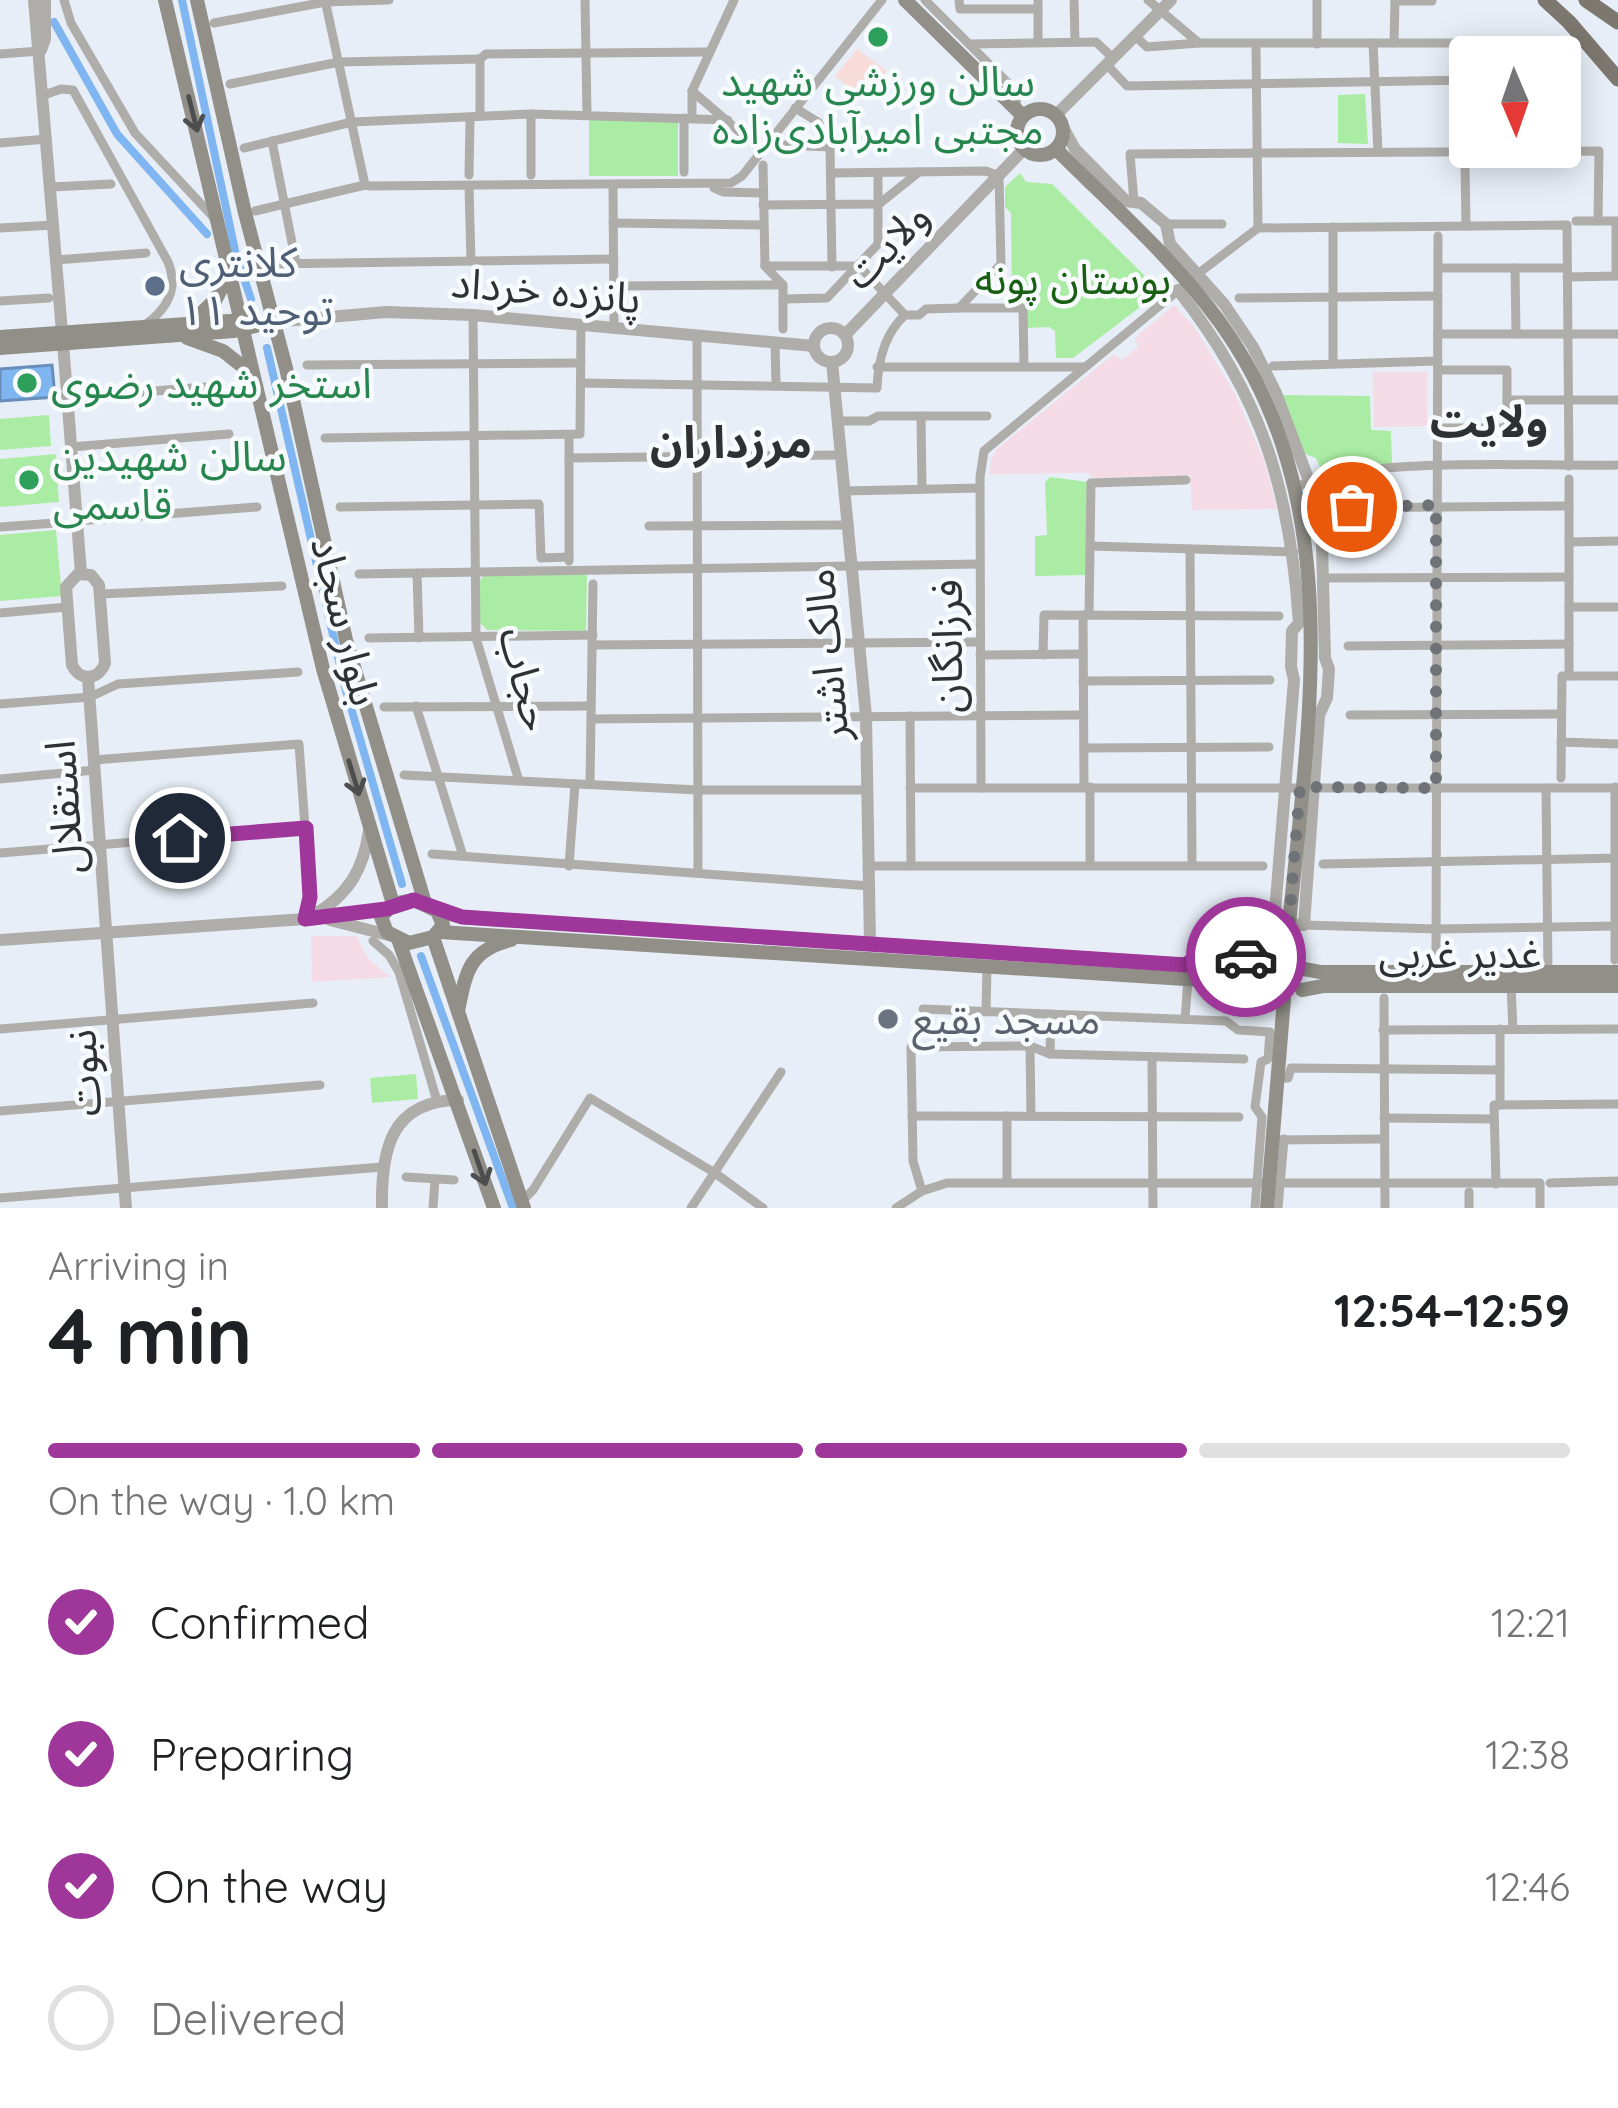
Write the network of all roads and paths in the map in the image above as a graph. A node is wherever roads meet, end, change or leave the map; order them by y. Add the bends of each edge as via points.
1 (34, 0) edge
2 (45, 0) edge
3 (64, 0) edge
4 (165, 0) edge
5 (197, 0) edge
6 (389, 0) edge
7 (585, 0) edge
8 (734, 0) edge
9 (882, 0) edge
10 (905, 0) edge
11 (926, 0) edge
12 (959, 0) edge
13 (1074, 0) edge
14 (1148, 0) edge
15 (1171, 0) edge
16 (1316, 0) edge
17 (1545, 0) edge
18 (1586, 0) edge
19 (325, 1) edge
20 (1395, 1) edge
21 (1432, 1) edge
22 (1038, 4) edge
23 (1160, 11) junction
24 (1618, 22) edge
25 (214, 23) dead end
26 (1135, 36) junction
27 (1038, 42) junction
28 (1075, 42) junction
29 (1199, 43) junction
30 (1449, 43) edge
31 (970, 44) junction
32 (1256, 44) junction
33 (1317, 44) junction
34 (1373, 44) junction
35 (1394, 44) junction
36 (40, 51) junction
37 (586, 51) junction
38 (708, 52) junction
39 (0, 54) edge
40 (483, 56) junction
41 (339, 62) junction
42 (1110, 62) junction
43 (1449, 80) edge
44 (1618, 80) edge
45 (1374, 82) junction
46 (230, 84) dead end
47 (1256, 86) junction
48 (692, 91) junction
49 (44, 94) junction
50 (795, 108) junction
51 (1019, 112) junction
52 (531, 114) junction
53 (587, 115) junction
54 (475, 118) junction
55 (688, 118) junction
56 (728, 119) junction
57 (1060, 121) junction
58 (352, 122) junction
59 (47, 140) junction
60 (272, 141) junction
61 (0, 142) edge
62 (783, 145) dead end
63 (830, 147) junction
64 (244, 148) dead end
65 (1056, 148) junction
66 (1024, 149) junction
67 (1581, 150) edge
68 (761, 151) junction
69 (1449, 151) edge
70 (1257, 152) junction
71 (1378, 152) junction
72 (763, 164) dead end
73 (1466, 168) edge
74 (684, 172) dead end
75 (920, 172) junction
76 (831, 173) junction
77 (878, 173) junction
78 (531, 176) dead end
79 (999, 176) junction
80 (470, 181) junction
81 (111, 184) dead end
82 (365, 184) junction
83 (709, 185) junction
84 (613, 186) junction
85 (51, 187) junction
86 (763, 193) junction
87 (1134, 202) junction
88 (879, 204) junction
89 (284, 205) junction
90 (763, 205) junction
91 (832, 205) junction
92 (256, 211) dead end
93 (1598, 220) junction
94 (1576, 221) dead end
95 (1617, 221) edge
96 (614, 223) junction
97 (219, 224) junction
98 (1166, 224) junction
99 (1222, 224) dead end
100 (54, 225) junction
101 (764, 225) junction
102 (1466, 226) junction
103 (1258, 227) junction
104 (1333, 227) junction
105 (0, 228) edge
106 (1438, 236) dead end
107 (146, 253) dead end
108 (614, 259) junction
109 (56, 260) junction
110 (471, 261) junction
111 (296, 263) junction
112 (269, 264) dead end
113 (765, 266) junction
114 (859, 266) junction
115 (832, 267) junction
116 (1438, 268) junction
117 (1515, 268) junction
118 (230, 271) junction
119 (1567, 272) junction
120 (1617, 276) edge
121 (1188, 281) junction
122 (783, 284) junction
123 (614, 286) junction
124 (885, 293) junction
125 (1438, 296) junction
126 (1333, 297) junction
127 (49, 298) dead end
128 (1239, 298) dead end
129 (783, 299) junction
130 (0, 301) edge
131 (958, 308) junction
132 (473, 314) junction
133 (905, 315) junction
134 (190, 321) junction
135 (273, 322) junction
136 (145, 325) junction
137 (241, 325) junction
138 (581, 326) junction
139 (614, 328) junction
140 (782, 329) dead end
141 (171, 334) junction
142 (1438, 334) junction
143 (1516, 334) junction
144 (1568, 334) junction
145 (1618, 334) edge
146 (845, 335) junction
147 (0, 337) edge
148 (697, 337) junction
149 (63, 338) junction
150 (775, 344) junction
151 (814, 346) junction
152 (0, 348) edge
153 (474, 362) junction
154 (832, 362) junction
155 (1333, 362) junction
156 (580, 363) junction
157 (307, 365) dead end
158 (1438, 365) junction
159 (1024, 366) junction
160 (1274, 366) dead end
161 (878, 367) junction
162 (1084, 367) junction
163 (254, 378) junction
164 (698, 382) junction
165 (580, 383) junction
166 (776, 384) junction
167 (205, 387) dead end
168 (835, 389) junction
169 (67, 398) junction
170 (1507, 400) junction
171 (1568, 400) junction
172 (1618, 400) edge
173 (921, 416) junction
174 (987, 416) dead end
175 (838, 422) junction
176 (1437, 428) junction
177 (229, 434) dead end
178 (575, 434) junction
179 (475, 435) junction
180 (325, 438) dead end
181 (71, 447) junction
182 (842, 454) junction
183 (698, 455) junction
184 (569, 458) junction
185 (1618, 465) edge
186 (1436, 467) junction
187 (1569, 472) junction
188 (1186, 480) dead end
189 (980, 488) junction
190 (922, 489) junction
191 (845, 491) junction
192 (1298, 492) junction
193 (475, 504) junction
194 (1436, 505) junction
195 (1569, 506) junction
196 (256, 507) dead end
197 (340, 507) dead end
198 (1327, 508) dead end
199 (77, 521) junction
200 (55, 523) dead end
201 (848, 525) junction
202 (649, 526) dead end
203 (698, 526) junction
204 (0, 527) edge
205 (1618, 541) edge
206 (1569, 542) junction
207 (1090, 546) junction
208 (1190, 549) junction
209 (1294, 552) junction
210 (569, 563) junction
211 (980, 564) junction
212 (853, 566) junction
213 (698, 568) junction
214 (475, 570) junction
215 (81, 573) junction
216 (417, 573) junction
217 (358, 574) dead end
218 (1569, 577) junction
219 (1324, 578) junction
220 (1436, 578) junction
221 (593, 584) dead end
222 (282, 586) dead end
223 (100, 594) junction
224 (1618, 607) edge
225 (67, 608) junction
226 (1569, 608) junction
227 (0, 613) edge
228 (1086, 615) junction
229 (1190, 615) junction
230 (1280, 616) dead end
231 (369, 638) dead end
232 (419, 638) junction
233 (476, 638) junction
234 (592, 640) junction
235 (980, 642) junction
236 (861, 643) junction
237 (698, 644) junction
238 (1569, 644) junction
239 (1348, 646) dead end
240 (1436, 646) junction
241 (1292, 650) junction
242 (1311, 651) junction
243 (980, 655) junction
244 (1043, 655) junction
245 (1083, 655) junction
246 (298, 672) dead end
247 (1565, 676) junction
248 (1618, 676) edge
249 (88, 678) junction
250 (1190, 680) junction
251 (1270, 680) dead end
252 (1084, 681) junction
253 (1308, 683) junction
254 (1328, 683) junction
255 (90, 697) junction
256 (4, 704) edge
257 (495, 705) junction
258 (416, 706) junction
259 (591, 706) junction
260 (384, 707) dead end
261 (1436, 714) junction
262 (1561, 714) junction
263 (981, 715) junction
264 (1083, 715) junction
265 (1350, 715) dead end
266 (866, 716) junction
267 (910, 716) junction
268 (591, 718) junction
269 (698, 718) junction
270 (1561, 742) junction
271 (1618, 744) edge
272 (1191, 747) junction
273 (1269, 747) dead end
274 (1084, 748) junction
275 (94, 765) junction
276 (404, 775) dead end
277 (438, 776) junction
278 (1561, 778) dead end
279 (0, 779) edge
280 (519, 781) junction
281 (575, 784) junction
282 (590, 784) junction
283 (1191, 786) junction
284 (1087, 787) junction
285 (1301, 787) junction
286 (910, 788) junction
287 (981, 788) junction
288 (1436, 788) junction
289 (1546, 788) junction
290 (1616, 788) edge
291 (698, 790) junction
292 (868, 790) junction
293 (306, 828) junction
294 (369, 830) junction
295 (100, 845) junction
296 (0, 853) edge
297 (433, 854) dead end
298 (463, 856) junction
299 (1616, 857) edge
300 (1546, 861) junction
301 (1436, 862) junction
302 (1090, 864) junction
303 (1323, 864) dead end
304 (1192, 865) junction
305 (568, 866) junction
306 (870, 866) junction
307 (911, 866) junction
308 (1263, 866) dead end
309 (698, 872) junction
310 (870, 886) junction
311 (389, 906) junction
312 (431, 907) junction
313 (307, 918) junction
314 (1290, 924) junction
315 (1616, 926) edge
316 (1547, 928) junction
317 (1436, 929) junction
318 (106, 932) junction
319 (436, 935) junction
320 (526, 937) junction
321 (395, 938) junction
322 (0, 940) edge
323 (373, 941) dead end
324 (869, 952) junction
325 (1436, 959) dead end
326 (1278, 960) junction
327 (1617, 966) edge
328 (987, 967) junction
329 (1304, 969) junction
330 (1548, 971) junction
331 (1187, 972) junction
332 (1511, 986) junction
333 (1618, 986) edge
334 (1267, 989) junction
335 (1302, 990) junction
336 (1384, 998) dead end
337 (1284, 999) junction
338 (313, 1003) dead end
339 (923, 1009) dead end
340 (986, 1012) junction
341 (1051, 1014) junction
342 (458, 1016) junction
343 (1185, 1019) junction
344 (112, 1021) junction
345 (0, 1029) edge
346 (1513, 1029) junction
347 (1618, 1029) edge
348 (1384, 1030) junction
349 (1500, 1030) junction
350 (1030, 1046) junction
351 (1050, 1054) junction
352 (1152, 1057) junction
353 (1244, 1059) dead end
354 (1384, 1066) junction
355 (1500, 1070) junction
356 (781, 1072) dead end
357 (1278, 1078) junction
358 (320, 1085) dead end
359 (458, 1100) junction
360 (437, 1101) junction
361 (118, 1102) junction
362 (1618, 1104) edge
363 (1497, 1105) junction
364 (0, 1111) edge
365 (1007, 1116) junction
366 (1031, 1116) junction
367 (912, 1117) junction
368 (1239, 1117) dead end
369 (1268, 1117) junction
370 (1152, 1118) junction
371 (1384, 1118) junction
372 (1494, 1119) junction
373 (1384, 1138) junction
374 (1278, 1139) junction
375 (382, 1167) junction
376 (715, 1173) junction
377 (406, 1177) dead end
378 (435, 1179) junction
379 (454, 1180) dead end
380 (1618, 1181) edge
381 (1153, 1182) junction
382 (1007, 1183) junction
383 (1268, 1183) junction
384 (1550, 1183) dead end
385 (1384, 1184) junction
386 (1496, 1184) junction
387 (124, 1187) junction
388 (922, 1191) junction
389 (1469, 1192) dead end
390 (0, 1198) edge
391 (523, 1204) edge
392 (126, 1208) edge
393 (381, 1208) edge
394 (433, 1208) edge
395 (494, 1208) edge
396 (691, 1208) edge
397 (764, 1208) edge
398 (896, 1208) edge
399 (1153, 1208) edge
400 (1255, 1208) edge
401 (1267, 1208) edge
402 (1278, 1208) edge
403 (1385, 1208) edge
404 (1469, 1208) edge
405 (1540, 1208) edge

1 - 36 street
2 - 36 street
3 - 97 street via 135,133
4 -> 97 main road, بلوار سجاد
5 - 135 main road, بلوار سجاد
6 - 19 street
7 - 37 street
8 - 38 street
9 - 50 street
10 - 51 main road
11 - 31 street
12 - 22 street via 960,9
13 - 28 street
14 - 23 street
15 - 23 street
16 - 33 street
17 - 44 main road
18 - 24 main road
19 - 25 street
19 - 41 street
20 - 21 street
20 - 35 street
22 - 27 street
23 - 26 street
23 - 29 street
26 - 29 street via 1147,47
26 - 42 street
27 - 28 street
27 - 31 street
28 - 42 street via 1096,41
29 - 32 street
30 - 35 street
31 - 51 street via 1016,92
32 - 33 street
32 - 47 street
33 - 34 street
34 - 35 street
34 - 45 street
36 - 39 street
36 - 49 street
37 - 38 street
37 - 40 street
37 - 53 street
38 - 48 street
40 - 41 street
40 - 54 street
41 - 46 street
41 - 58 street
42 - 47 street via 1126,86
42 - 57 street
43 - 45 street
45 - 47 street
45 - 71 street
47 - 70 street
48 - 55 street
48 - 56 street
49 - 59 street
49 - 136 street via 73,90 168,262 170,298
50 - 63 street via 818,122
50 - 68 street
51 - 57 main road via 1036,109
51 - 66 main road
52 - 53 street
52 - 54 street
52 - 78 street
53 - 55 street
54 - 58 street
54 - 80 street
55 - 56 street
55 - 74 street
56 - 68 street
57 - 65 main road
57 - 87 street via 1075,149
58 - 60 street
58 - 82 street
59 - 61 street
59 - 85 street
60 - 64 street
60 - 89 street
62 - 63 street
63 - 76 street
65 - 66 main road via 1039,155
65 - 121 main road
66 - 79 street, ولایت
67 - 93 street via 1599,151
68 - 83 street via 742,176
69 - 71 street
70 - 71 street
70 - 87 street via 1130,154
70 - 103 street
72 - 86 street
73 - 102 street
75 - 77 street
75 - 79 street
75 - 88 street
76 - 77 street
76 - 91 street
77 - 88 street
79 - 124 street, ولایت
79 - 131 street via 1001,264
80 - 82 street
80 - 84 street
80 - 110 street
81 - 85 street
82 - 89 street
83 - 84 street
83 - 86 street
84 - 96 street
85 - 100 street
86 - 90 street
87 - 98 street
88 - 91 street
88 - 114 street via 878,244
89 - 92 street
89 - 111 street
90 - 91 street
90 - 101 street
91 - 115 street
93 - 94 street
93 - 95 street
95 - 120 street
96 - 101 street
96 - 108 street
97 - 118 main road, بلوار سجاد
98 - 99 street
98 - 121 street
100 - 105 street
100 - 109 street
101 - 113 street
102 - 104 street
102 - 119 street via 1567,225
103 - 104 street
103 - 121 street, فرزانگان
104 - 126 street
106 - 116 street
107 - 109 street
108 - 110 street
108 - 123 street
109 - 149 street
110 - 111 street
111 - 112 street
113 - 115 street
113 - 122 street
114 - 115 street
114 - 124 street
114 - 129 street via 827,298
116 - 117 street
116 - 125 street
117 - 119 street
117 - 143 street
118 - 134 main road via 211,307
118 - 137 main road, بلوار سجاد
119 - 120 street
119 - 144 street
121 - 162 street, فرزانگان
121 - 192 main road via 1262,394
122 - 123 street
122 - 129 street
123 - 139 street
124 - 133 street
124 - 146 street, ولایت
125 - 126 street
125 - 142 street
126 - 128 street
126 - 155 street
127 - 130 street
129 - 140 street
131 - 133 street
131 - 159 street via 1023,308
132 - 135 street, پانزده خرداد
132 - 138 street, پانزده خرداد
132 - 153 street, حجاب
133 - 161 street
134 - 136 main road, پانزده خرداد
134 - 137 main road, پانزده خرداد
135 - 137 main road, پانزده خرداد
135 - 312 main road, بلوار سجاد via 346,640 416,881
136 - 149 main road, پانزده خرداد
137 - 141 main road, پانزده خرداد
137 - 163 main road, بلوار سجاد
138 - 139 street, پانزده خرداد
138 - 156 street
139 - 148 street, پانزده خرداد
141 - 149 main road, پانزده خرداد
141 - 163 main road via 224,351
142 - 143 street
142 - 158 street
143 - 144 street
144 - 145 street
144 - 171 street
146 - 151 street via 825,329
146 - 154 street via 846,353
147 - 149 main road, پانزده خرداد
148 - 150 street, پانزده خرداد
148 - 164 street
149 - 152 main road, پانزده خرداد
149 - 169 street
150 - 151 street, پانزده خرداد
150 - 166 street
151 - 154 street
153 - 156 street
153 - 157 street
153 - 179 street, حجاب
154 - 168 street, مالک اشتر
155 - 158 street
155 - 160 street
156 - 165 street
158 - 170 street via 1507,370
158 - 176 street
159 - 161 street
159 - 162 street
161 - 168 street via 877,388
162 - 189 street, فرزانگان via 989,445
163 -> 294 main road, بلوار سجاد
164 - 165 street
164 - 166 street
164 - 183 street
165 - 178 street
166 - 168 street
167 - 169 street
168 - 175 street, مالک اشتر
169 - 181 street
170 - 171 street
170 - 176 street via 1507,428
171 - 172 street
171 - 187 street
173 - 174 street
173 - 175 street
173 - 190 street
175 - 182 street, مالک اشتر
176 - 186 street
177 - 181 street
178 - 179 street
178 - 184 street
179 - 180 street
179 - 193 street, حجاب
181 - 199 street
182 - 183 street
182 - 191 street, مالک اشتر
183 - 184 street
183 - 203 street
184 - 210 street
185 - 187 street
186 - 187 street
186 - 192 street
186 - 194 street
187 - 195 street
188 - 207 street via 1091,483
189 - 190 street
189 - 211 street, فرزانگان
190 - 191 street
191 - 201 street, مالک اشتر
192 - 209 street
192 - 219 street via 1320,527
192 - 242 main road
193 - 197 street
193 - 210 street via 539,505 541,558
193 - 214 street, حجاب
194 - 195 street
194 - 198 street
194 - 220 street
195 - 206 street
196 - 199 street
199 - 215 street
200 - 204 street
201 - 203 street
201 - 212 street, مالک اشتر
202 - 203 street
203 - 213 street
205 - 206 street
206 - 218 street
207 - 208 street
207 - 228 street
208 - 209 street
208 - 229 street
209 - 241 street via 1299,623
210 - 213 street
210 - 214 street
211 - 212 street
211 - 235 street, فرزانگان
212 - 213 street
212 - 236 street, مالک اشتر
213 - 237 street
214 - 216 street
214 - 233 street, حجاب
215 - 223 street via 96,579
215 - 225 street via 68,581
216 - 217 street
216 - 232 street
218 - 220 street
218 - 226 street
219 - 220 street
219 - 254 street
220 - 240 street
221 - 234 street
222 - 223 street
223 - 249 street via 105,663
224 - 226 street
225 - 227 street
225 - 249 street via 71,665
226 - 238 street
228 - 229 street
228 - 244 street via 1044,615
228 - 245 street
229 - 230 street
229 - 250 street
231 - 232 street
232 - 233 street
233 - 234 street
233 - 257 street, حجاب
234 - 237 street
234 - 259 street
235 - 236 street
235 - 243 street, فرزانگان
236 - 237 street
236 - 266 street, مالک اشتر
237 - 269 street
238 - 240 street
238 - 247 street
239 - 240 street
240 - 261 street
241 - 242 street
241 - 285 street
242 - 253 main road
243 - 244 street
243 - 263 street, فرزانگان
244 - 245 street
245 - 252 street
246 - 255 street via 118,684
247 - 248 street
247 - 262 street
249 - 255 street, استقلال
250 - 251 street
250 - 252 street
250 - 272 street
252 - 264 street
253 - 254 street
253 - 285 main road
254 - 285 street
255 - 256 street
255 - 275 street, استقلال
257 - 258 street
257 - 259 street
257 - 280 street, حجاب
258 - 260 street
258 - 277 street
259 - 268 street
261 - 262 street
261 - 265 street
261 - 288 street
262 - 270 street
263 - 264 street
263 - 267 street
263 - 287 street, فرزانگان
264 - 274 street
266 - 267 street
266 - 269 street
266 - 292 street, مالک اشتر
267 - 286 street
268 - 269 street
268 - 282 street
269 - 291 street
270 - 271 street
270 - 278 street
272 - 273 street
272 - 274 street
272 - 283 street
274 - 284 street
275 - 279 street
275 - 293 street via 299,744
275 - 295 street, استقلال
276 - 277 street
277 - 280 street
277 - 298 street
280 - 281 street, حجاب
281 - 282 street, حجاب
281 - 305 street
282 - 291 street, حجاب
283 - 284 street
283 - 285 street
283 - 304 street
284 - 287 street
284 - 302 street
285 - 288 street
285 - 314 main road
286 - 287 street
286 - 307 street
288 - 289 street
288 - 301 street
289 - 290 street
289 - 300 street
290 - 299 street
291 - 292 street, حجاب
291 - 309 street
292 - 306 street, مالک اشتر
293 - 295 street
293 - 313 street
294 - 311 main road, بلوار سجاد
294 - 313 street via 354,880
295 - 296 street
295 - 318 street, استقلال
297 - 298 street
298 - 305 street
299 - 300 street
299 - 315 street
300 - 301 street
300 - 316 street
301 - 303 street
301 - 317 street
302 - 304 street
302 - 307 street
304 - 308 street
305 - 309 street
306 - 307 street
306 - 310 street, مالک اشتر
309 - 310 street
310 - 324 street, مالک اشتر
311 - 312 main road via 414,900
311 - 313 street
311 - 321 main road via 382,926
312 - 319 main road via 443,925
312 - 324 main road via 462,917
313 - 318 street
313 - 321 street
314 - 317 street
314 - 326 main road
314 - 331 street via 1248,957 1197,956
315 - 316 street
315 - 327 street
316 - 317 street
316 - 330 street
317 - 325 street
318 - 322 street
318 - 344 street, نبوت
319 - 320 main road
319 - 321 main road via 409,943
319 - 342 main road
320 - 324 main road
320 - 342 main road via 476,958
321 - 359 main road
323 - 360 street via 399,972
324 - 328 main road
324 - 331 main road
326 - 329 main road
326 - 331 main road
326 - 334 main road via 1264,977
327 - 330 main road, غدیر غربی
328 - 331 main road
328 - 340 street
329 - 330 main road, غدیر غربی
329 - 335 main road
331 - 334 main road
331 - 343 street
332 - 333 main road, غدیر غربی
332 - 335 main road, غدیر غربی
332 - 346 street
334 - 337 main road
335 - 337 main road
336 - 348 street
337 - 357 main road
338 - 344 street
339 - 340 street
340 - 341 street
341 - 343 street
341 - 351 street
342 - 391 main road
343 - 369 street via 1270,1032 1255,1107
344 - 345 street
344 - 361 street, نبوت
346 - 347 street
346 - 349 street
348 - 349 street
348 - 354 street
349 - 355 street
350 - 351 street
350 - 366 street
350 - 367 street via 911,1047
351 - 352 street
352 - 353 street
352 - 370 street
354 - 355 street
354 - 357 street via 1292,1068
354 - 371 street
355 - 363 street
356 - 376 street
357 - 369 main road
358 - 361 street
359 - 360 street
359 -> 395 main road
360 - 375 street via 401,1121
361 - 364 street
361 - 387 street, نبوت
362 - 363 street
363 - 372 street
365 - 366 street
365 - 367 street
365 - 382 street
366 - 370 street
367 - 388 street
368 - 370 street
369 - 374 main road
369 - 383 street
370 - 381 street
371 - 372 street
371 - 373 street
372 - 386 street
373 - 374 street
373 - 385 street
374 - 383 main road
375 - 387 street
375 - 393 street
376 - 391 street via 590,1098
376 - 396 street
376 - 397 street
377 - 378 street
378 - 379 street
378 - 394 street
380 - 384 street
381 - 382 street
381 - 383 street
381 - 399 street
382 - 388 street
383 - 385 street
383 - 400 street
383 - 401 main road
383 - 402 street
385 - 386 street
385 - 403 street
386 - 405 street via 1540,1184
387 - 390 street
387 - 392 street, نبوت
388 - 398 street
389 - 404 street

